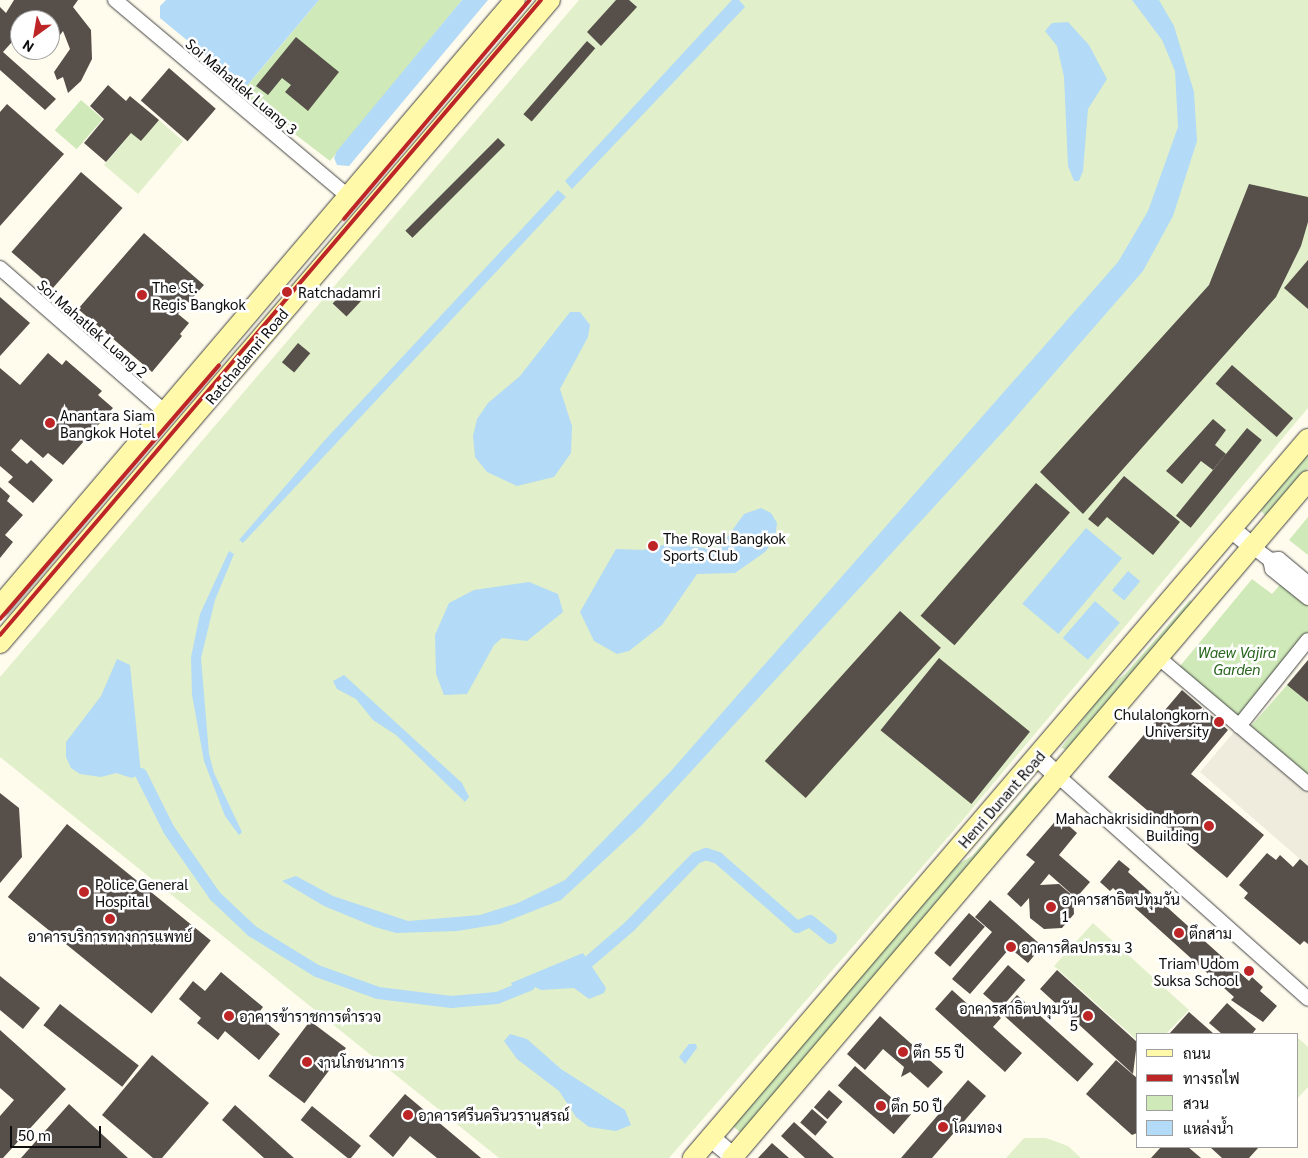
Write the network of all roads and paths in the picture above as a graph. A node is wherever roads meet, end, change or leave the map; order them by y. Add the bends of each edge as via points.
1 (115, 0) edge
2 (515, 0) edge
3 (542, 3) edge
4 (348, 196) junction
5 (0, 268) edge
6 (164, 412) junction
7 (184, 428) junction
8 (1308, 439) edge
9 (1308, 481) edge
10 (1231, 529) junction
11 (1253, 547) junction
12 (1270, 560) junction
13 (1308, 583) edge
14 (1308, 598) edge
15 (0, 606) edge
16 (1, 638) edge
17 (1308, 640) edge
18 (1158, 658) junction
19 (1239, 726) junction
20 (1037, 757) junction
21 (1058, 776) junction
22 (1308, 784) edge
23 (1308, 999) edge
24 (710, 1137) junction
25 (732, 1157) edge
26 (693, 1158) edge

1 - 4 street, Soi Mahatlek Luang 3
2 - 4 main road, Ratchadamri Road
3 - 7 main road, Ratchadamri Road
4 - 6 main road, Ratchadamri Road
5 - 6 street, Soi Mahatlek Luang 2
6 - 7 main road
6 - 15 main road, Ratchadamri Road
7 - 16 main road, Ratchadamri Road
8 - 10 main road, Henri Dunant Road
9 - 11 main road, Henri Dunant Road
10 - 11 street
10 - 20 main road, Henri Dunant Road
11 - 12 street
11 - 18 main road, Henri Dunant Road
12 - 13 street via 1279,559
12 - 14 street via 1272,569
17 - 19 street
18 - 19 street
18 - 21 main road, Henri Dunant Road
19 - 22 street
20 - 21 street
20 - 24 main road, Henri Dunant Road
21 - 23 street
21 - 25 main road, Henri Dunant Road
24 - 25 street
24 - 26 main road, Henri Dunant Road

